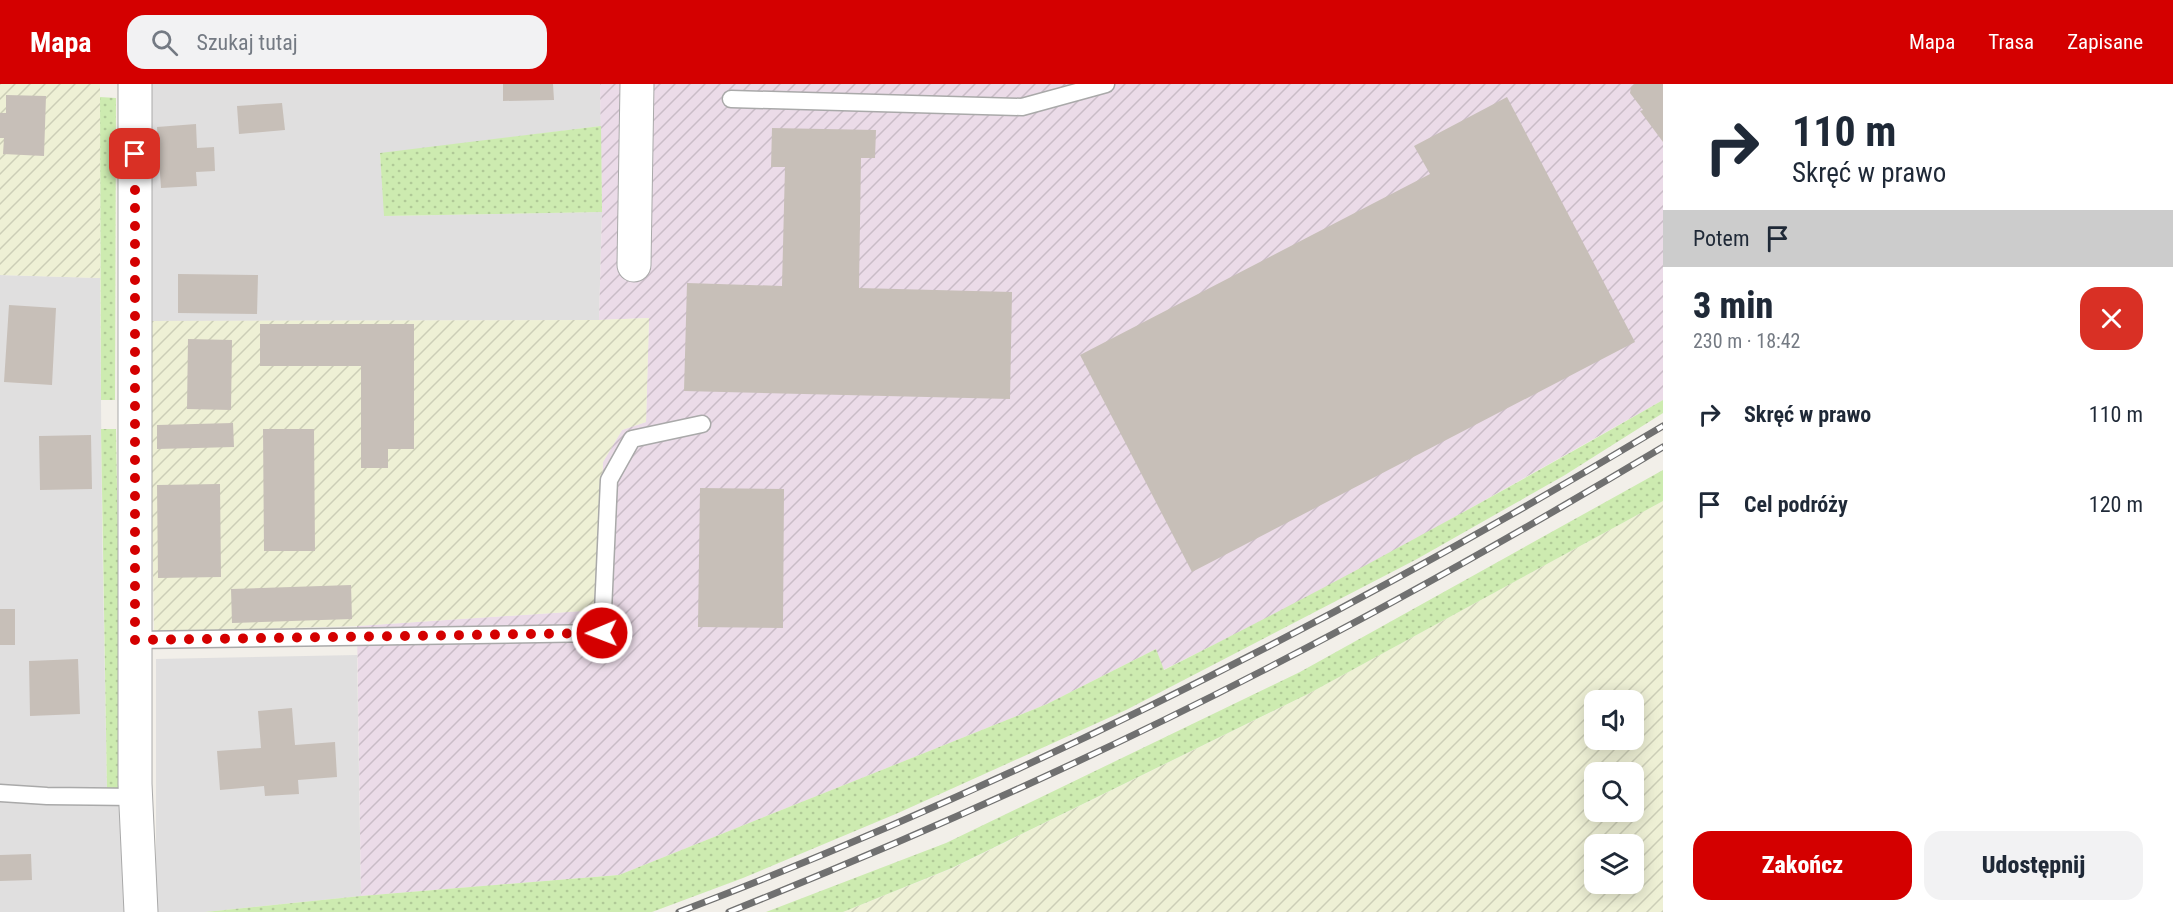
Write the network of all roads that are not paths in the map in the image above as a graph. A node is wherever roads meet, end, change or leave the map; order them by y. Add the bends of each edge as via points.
1 (135, 84) edge
2 (637, 84) edge
3 (1106, 84) edge
4 (731, 99) dead end
5 (634, 265) dead end
6 (702, 424) dead end
7 (135, 640) junction
8 (0, 793) edge
9 (136, 796) junction
10 (141, 912) edge

1 - 7 street
2 - 5 street
3 - 4 lane via 1022,106
6 - 7 lane via 632,439 609,480 602,633
7 - 9 street
8 - 9 lane
9 - 10 street

